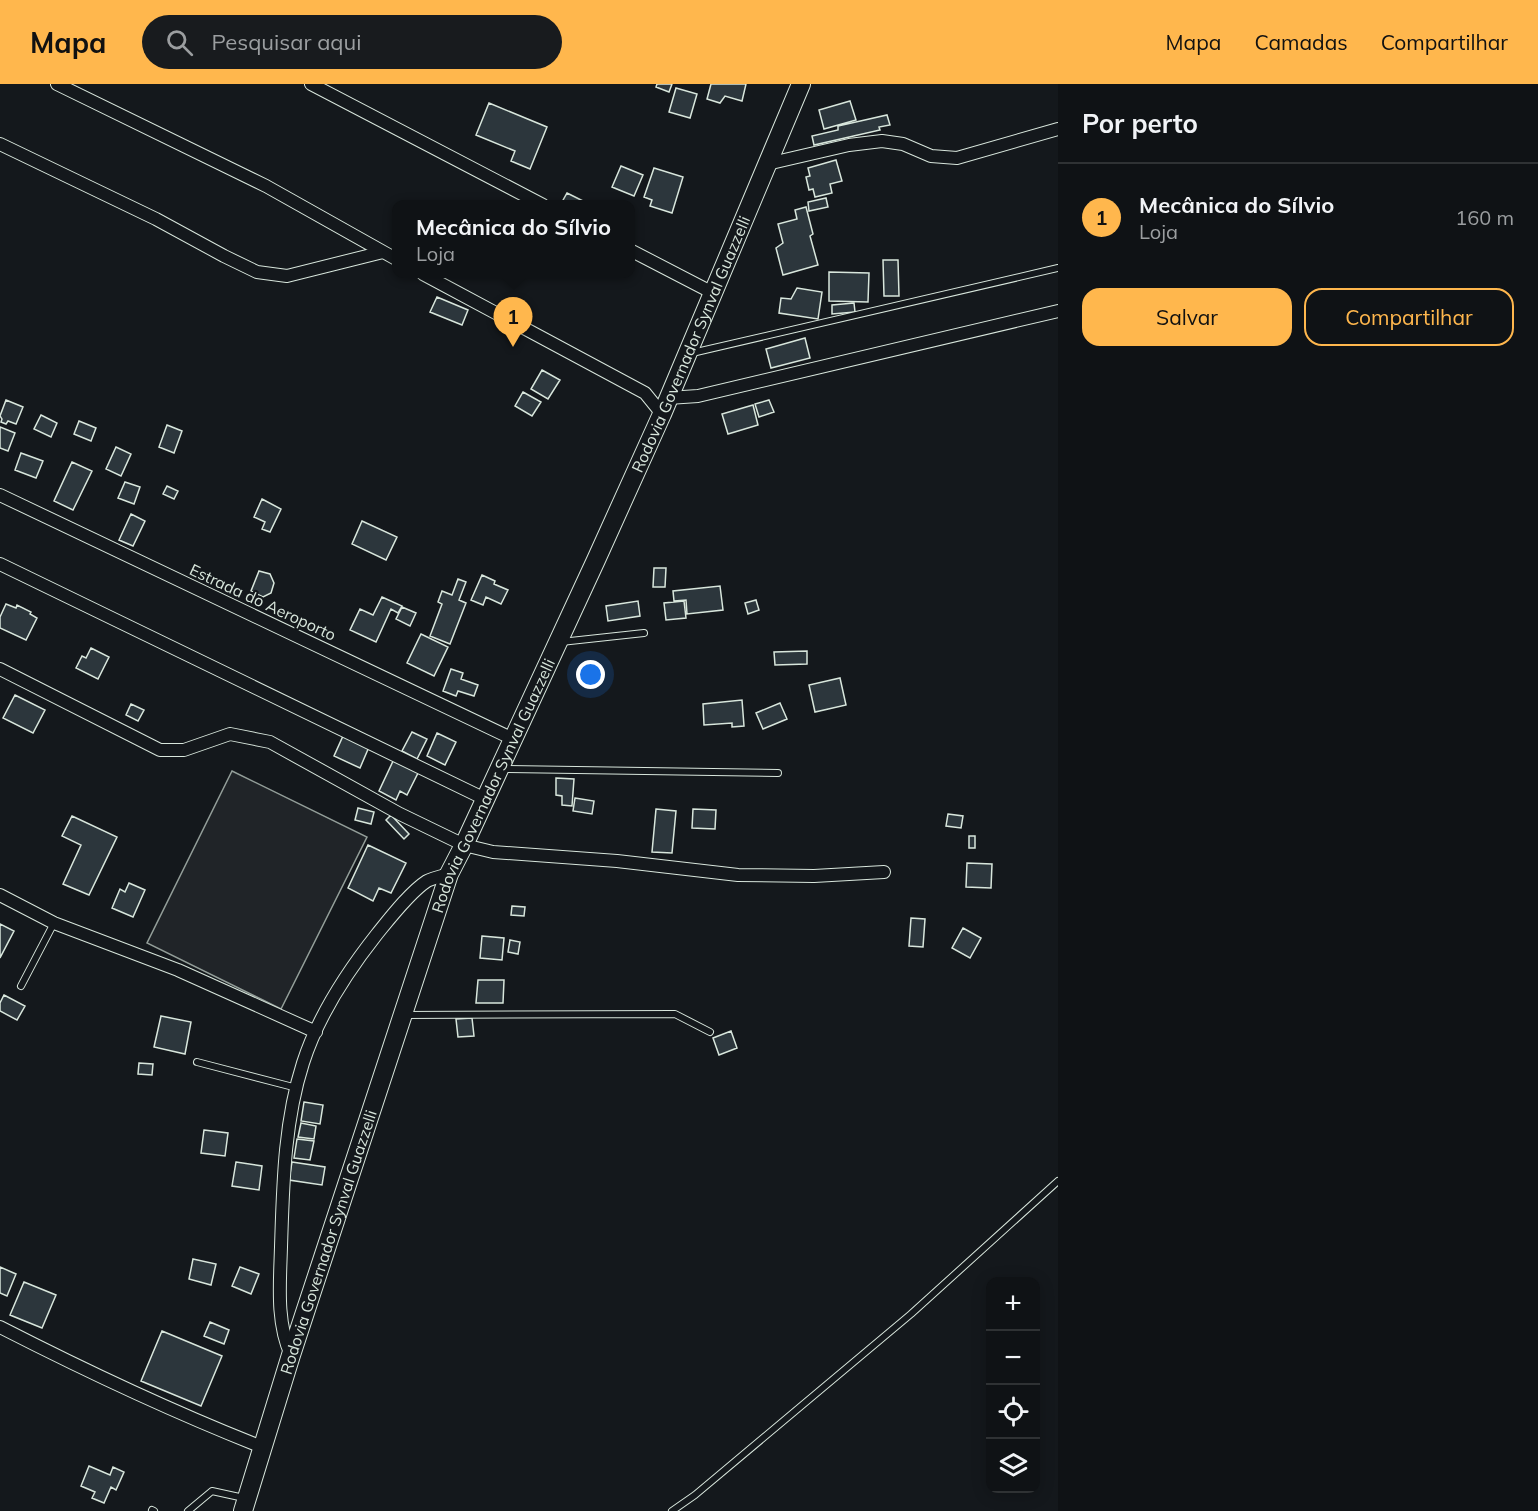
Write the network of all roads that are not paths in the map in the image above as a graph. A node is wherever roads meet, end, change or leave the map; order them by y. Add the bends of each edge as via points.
1 (57, 84) edge
2 (311, 84) edge
3 (801, 84) edge
4 (1058, 129) edge
5 (0, 144) edge
6 (767, 164) junction
7 (535, 200) edge
8 (383, 252) junction
9 (635, 253) edge
10 (392, 257) edge
11 (1058, 268) edge
12 (432, 278) edge
13 (713, 293) junction
14 (1058, 311) edge
15 (688, 353) junction
16 (665, 406) junction
17 (0, 495) edge
18 (0, 564) edge
19 (644, 633) dead end
20 (558, 642) junction
21 (0, 669) edge
22 (513, 739) junction
23 (498, 770) junction
24 (778, 772) dead end
25 (485, 799) junction
26 (464, 845) junction
27 (884, 872) dead end
28 (449, 874) junction
29 (0, 895) edge
30 (54, 923) junction
31 (21, 986) dead end
32 (402, 1015) junction
33 (316, 1032) junction
34 (710, 1032) dead end
35 (197, 1062) dead end
36 (297, 1088) junction
37 (1058, 1181) edge
38 (0, 1327) edge
39 (291, 1355) junction
40 (262, 1447) junction
41 (245, 1505) edge
42 (188, 1511) edge
43 (672, 1511) edge

1 - 8 street via 266,186
2 - 7 street
3 - 6 main road, Rodovia Governador Synval Guazzelli
4 - 6 street via 957,158 931,156 903,144 882,141
5 - 8 street via 257,272 286,276
6 - 13 main road, Rodovia Governador Synval Guazzelli
8 - 10 street
9 - 13 street
11 - 15 lane
12 - 16 street
13 - 15 main road, Rodovia Governador Synval Guazzelli
14 - 16 street
15 - 16 main road, Rodovia Governador Synval Guazzelli
16 - 20 main road, Rodovia Governador Synval Guazzelli
17 - 22 street, Estrada do Aeroporto
18 - 25 street
19 - 20 lane
20 - 22 main road, Rodovia Governador Synval Guazzelli
21 - 26 street via 160,750 184,750 230,734 270,742
22 - 23 main road, Rodovia Governador Synval Guazzelli
23 - 24 lane
23 - 25 main road, Rodovia Governador Synval Guazzelli
25 - 26 main road, Rodovia Governador Synval Guazzelli
26 - 27 street via 493,852 738,875
26 - 28 main road, Rodovia Governador Synval Guazzelli
28 - 32 main road, Rodovia Governador Synval Guazzelli
28 - 33 street via 428,881 387,922 357,960
29 - 30 street
30 - 31 lane
30 - 33 street via 178,970
32 - 34 lane via 675,1014
32 - 39 main road, Rodovia Governador Synval Guazzelli
33 - 36 street
35 - 36 lane
36 - 39 street via 286,1148 280,1282 284,1340
37 - 43 lane via 911,1314
38 - 40 street via 206,1425
39 - 40 main road, Rodovia Governador Synval Guazzelli
40 - 41 main road, Rodovia Governador Synval Guazzelli
41 - 42 lane via 212,1491

